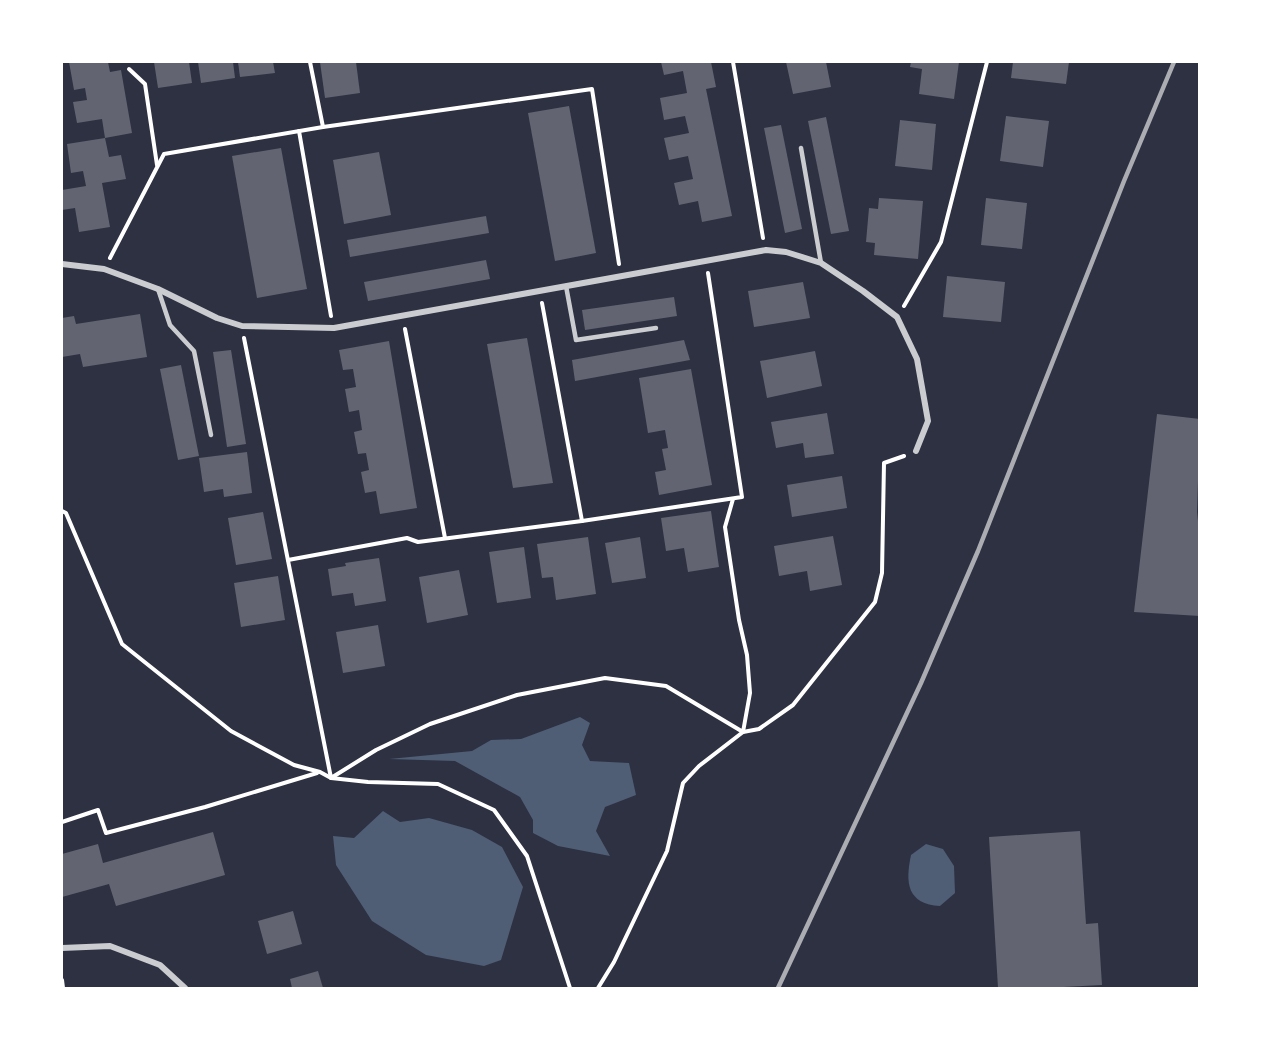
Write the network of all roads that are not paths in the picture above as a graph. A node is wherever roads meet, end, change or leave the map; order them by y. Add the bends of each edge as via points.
1 (801, 148) dead end
2 (821, 263) junction
3 (62, 264) edge
4 (566, 286) junction
5 (158, 289) junction
6 (656, 328) dead end
7 (212, 435) dead end
8 (916, 451) road end
9 (62, 948) edge
10 (185, 988) edge

1 - 2 lane
2 - 4 street via 766,250
2 - 8 street via 897,317 917,358 928,421
3 - 5 street via 104,269
4 - 5 street via 334,328 242,326
4 - 6 lane via 576,340
5 - 7 lane via 170,325 194,351
9 - 10 street via 110,946 160,965

